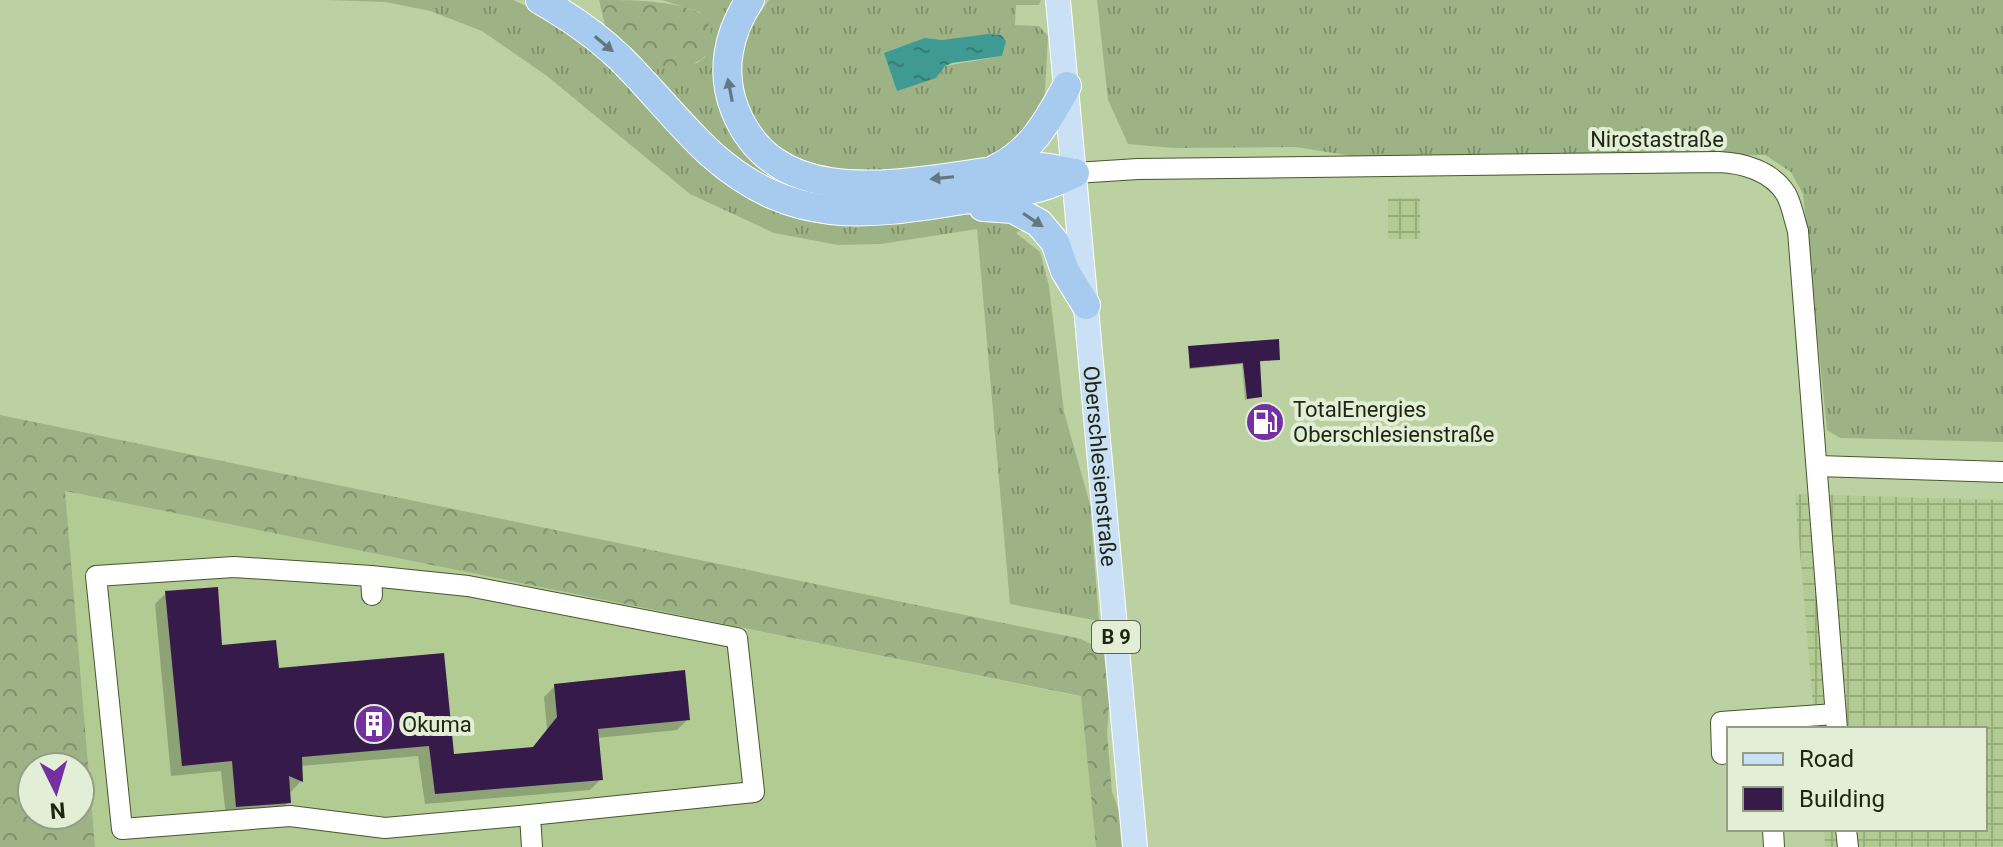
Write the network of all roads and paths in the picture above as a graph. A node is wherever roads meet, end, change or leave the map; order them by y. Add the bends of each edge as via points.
1 (540, 0) edge
2 (750, 0) edge
3 (1058, 0) edge
4 (1067, 86) junction
5 (989, 172) junction
6 (1075, 173) junction
7 (930, 206) junction
8 (1086, 305) junction
9 (1818, 466) junction
10 (2003, 472) edge
11 (1836, 722) edge
12 (1765, 724) edge
13 (1722, 754) dead end
14 (530, 815) junction
15 (532, 847) edge
16 (1135, 847) edge

1 -> 7 highway via 603,43 710,153 762,189 827,211
5 -> 2 highway via 847,185 805,177 772,160 747,134 728,89 731,41
3 - 4 main road, B 9
4 - 5 highway via 1034,141
4 - 6 main road, Oberschlesienstraße / B 9
5 - 6 highway via 1042,167
6 - 7 highway via 1043,187
6 - 8 main road, Oberschlesienstraße / B 9
6 - 9 street, Nirostastraße via 1743,163 1785,193 1798,231
7 -> 8 highway via 998,207 1033,218 1055,242
8 - 16 main road, Oberschlesienstraße / B 9
9 - 10 street
9 - 11 street, Nirostastraße
11 - 12 street
12 - 13 street via 1721,722
14 - 14 street via 754,792 737,638 468,586 371,586 234,567 96,576 122,829 290,816 385,828
14 - 15 street

